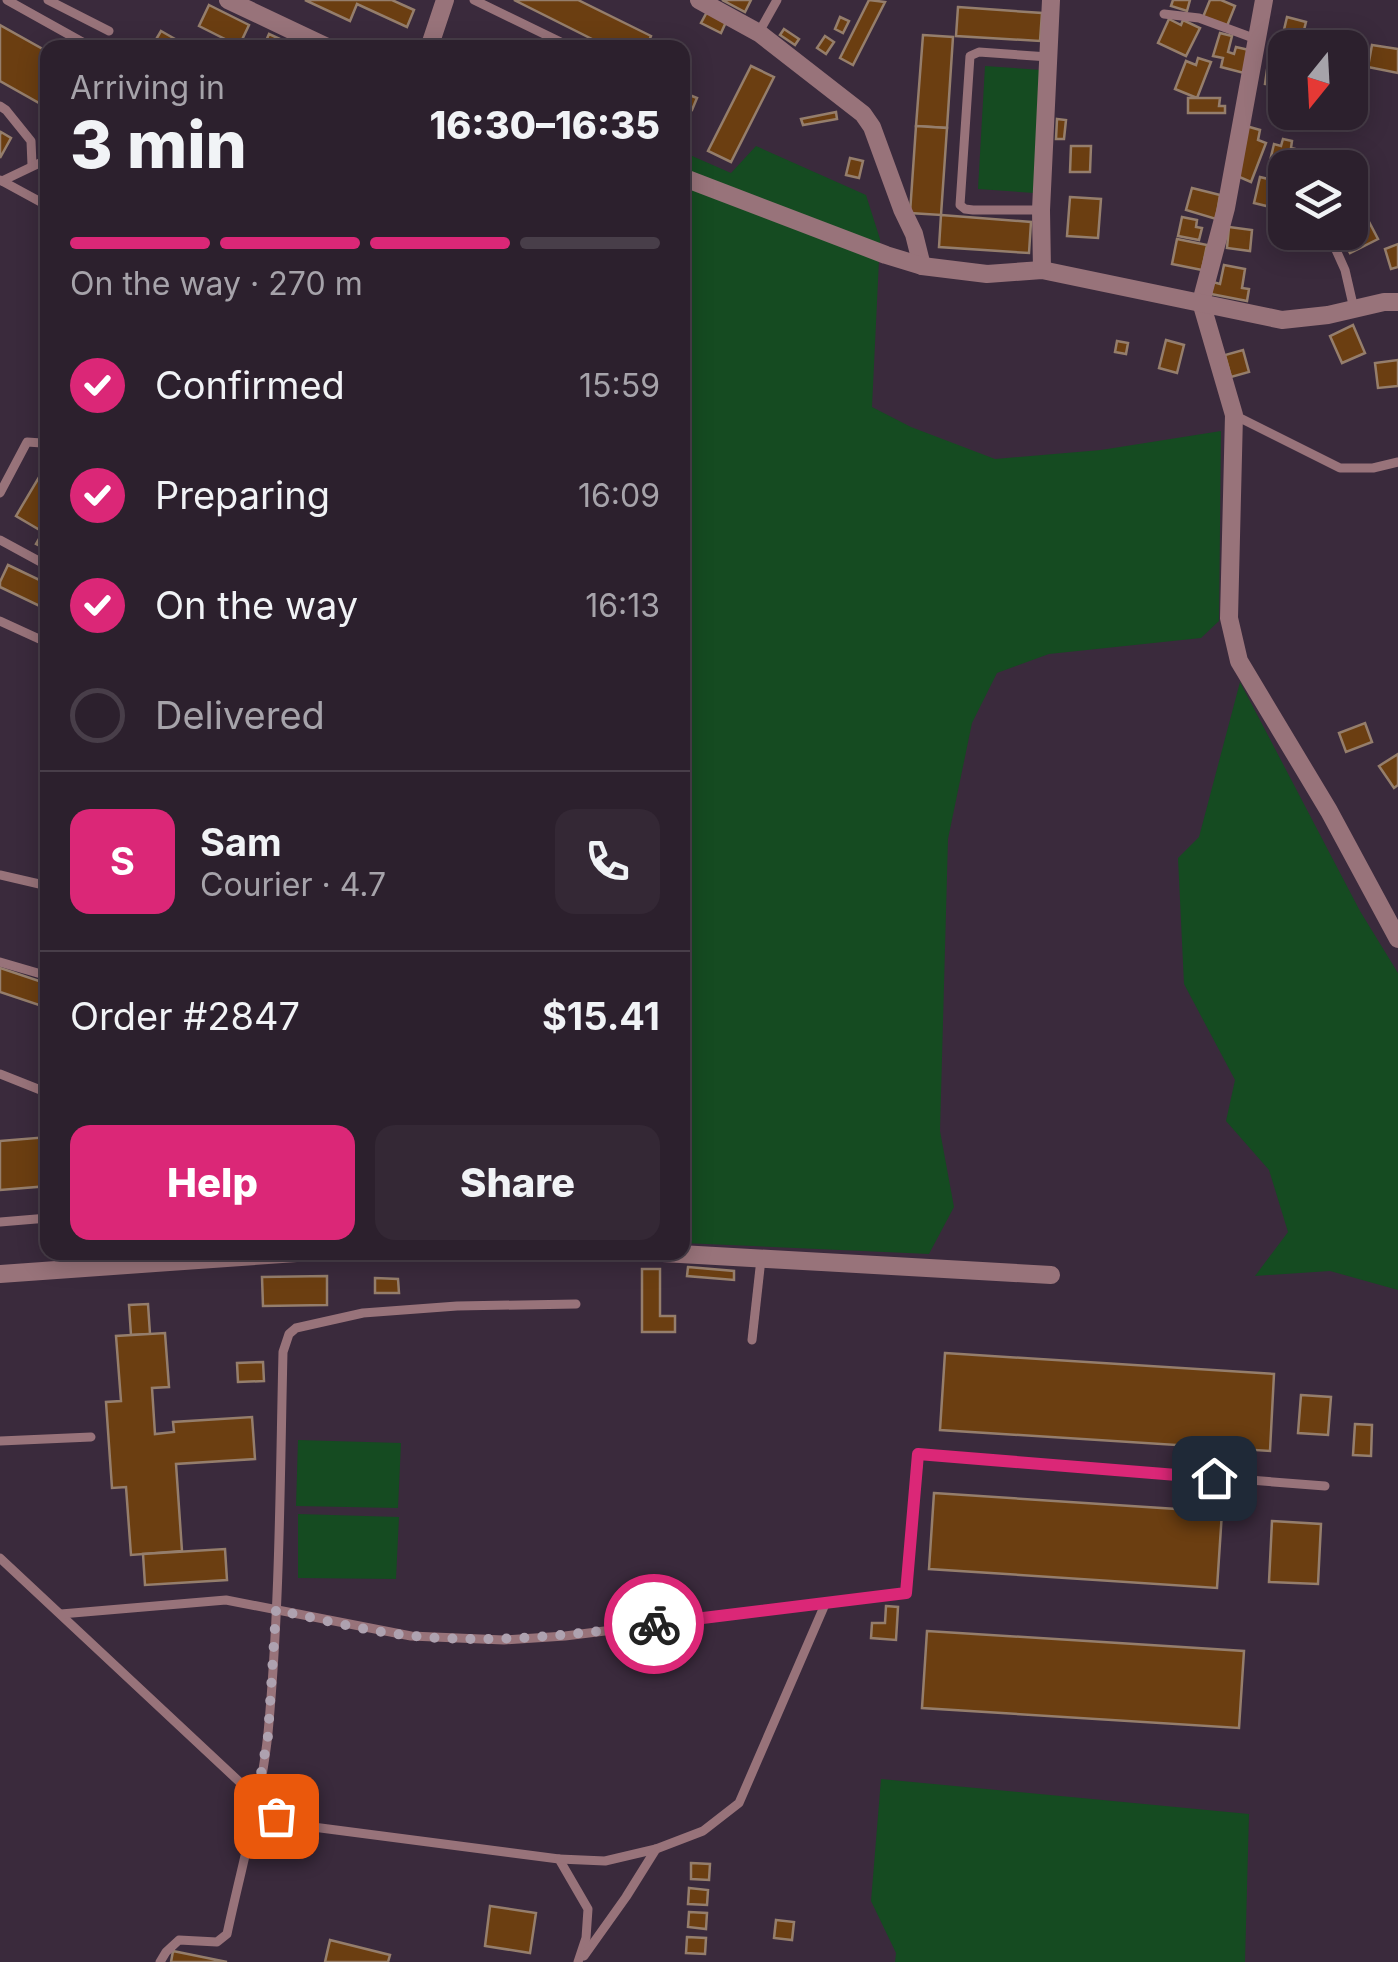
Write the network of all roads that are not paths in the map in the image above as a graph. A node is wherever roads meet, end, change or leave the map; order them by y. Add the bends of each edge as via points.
1 (7, 0) edge
2 (48, 0) edge
3 (228, 0) edge
4 (445, 0) edge
5 (474, 0) edge
6 (699, 0) edge
7 (778, 0) edge
8 (1052, 0) edge
9 (1264, 0) edge
10 (1164, 14) dead end
11 (109, 32) dead end
12 (759, 33) junction
13 (1256, 39) junction
14 (79, 40) edge
15 (312, 40) edge
16 (432, 40) edge
17 (556, 40) edge
18 (1049, 57) junction
19 (0, 106) edge
20 (40, 162) edge
21 (32, 165) junction
22 (690, 179) edge
23 (1, 180) edge
24 (40, 202) edge
25 (1041, 210) junction
26 (1336, 250) edge
27 (922, 266) junction
28 (1042, 270) junction
29 (1201, 302) junction
30 (1398, 302) edge
31 (1354, 309) junction
32 (1234, 414) junction
33 (40, 444) edge
34 (1398, 462) edge
35 (0, 492) edge
36 (0, 540) edge
37 (40, 562) edge
38 (0, 621) edge
39 (40, 639) edge
40 (0, 876) edge
41 (40, 884) edge
42 (1398, 939) edge
43 (0, 962) edge
44 (40, 974) edge
45 (0, 1074) edge
46 (40, 1090) edge
47 (40, 1219) edge
48 (0, 1222) edge
49 (690, 1255) edge
50 (760, 1259) junction
51 (198, 1260) edge
52 (0, 1274) edge
53 (1052, 1275) dead end
54 (576, 1304) dead end
55 (752, 1340) dead end
56 (91, 1437) dead end
57 (0, 1441) edge
58 (1325, 1486) dead end
59 (0, 1558) edge
60 (826, 1602) junction
61 (276, 1610) junction
62 (61, 1614) junction
63 (256, 1800) junction
64 (656, 1849) junction
65 (559, 1859) junction
66 (160, 1962) edge
67 (579, 1962) edge

1 - 14 lane
2 - 11 lane
3 - 15 street
4 - 16 street
5 - 17 lane
6 - 12 street
7 - 12 lane
8 - 18 street
9 - 13 street
10 - 13 lane via 1199,18
12 - 27 street via 863,114
13 - 29 street via 1226,208
18 - 25 street
18 - 25 lane via 970,56 960,205
19 - 21 lane via 31,141
20 - 21 lane
21 - 23 lane
22 - 27 street
23 - 24 lane
25 - 28 street
26 - 31 lane
27 - 28 street via 987,274
28 - 29 street
29 - 31 street via 1282,320
29 - 32 street
30 - 31 street
32 - 34 lane via 1340,468
32 - 42 street via 1229,618 1239,660
33 - 35 lane via 27,442
36 - 37 lane
38 - 39 lane
40 - 41 lane
43 - 44 lane
45 - 46 lane
47 - 48 lane
49 - 50 street
50 - 53 street
50 - 55 lane
51 - 52 street
54 - 61 lane via 362,1313 289,1334 283,1352
56 - 57 lane
58 - 60 lane via 918,1454 906,1593
59 - 62 lane
60 - 61 lane via 504,1640 411,1636
60 - 64 lane via 739,1803 703,1831
61 - 62 lane via 226,1600
61 - 63 lane via 268,1736
62 - 63 lane
63 - 65 lane via 276,1816 313,1827
63 - 66 lane via 227,1934 217,1942 178,1940
64 - 65 lane via 605,1862
64 - 67 lane
65 - 67 lane via 588,1910

